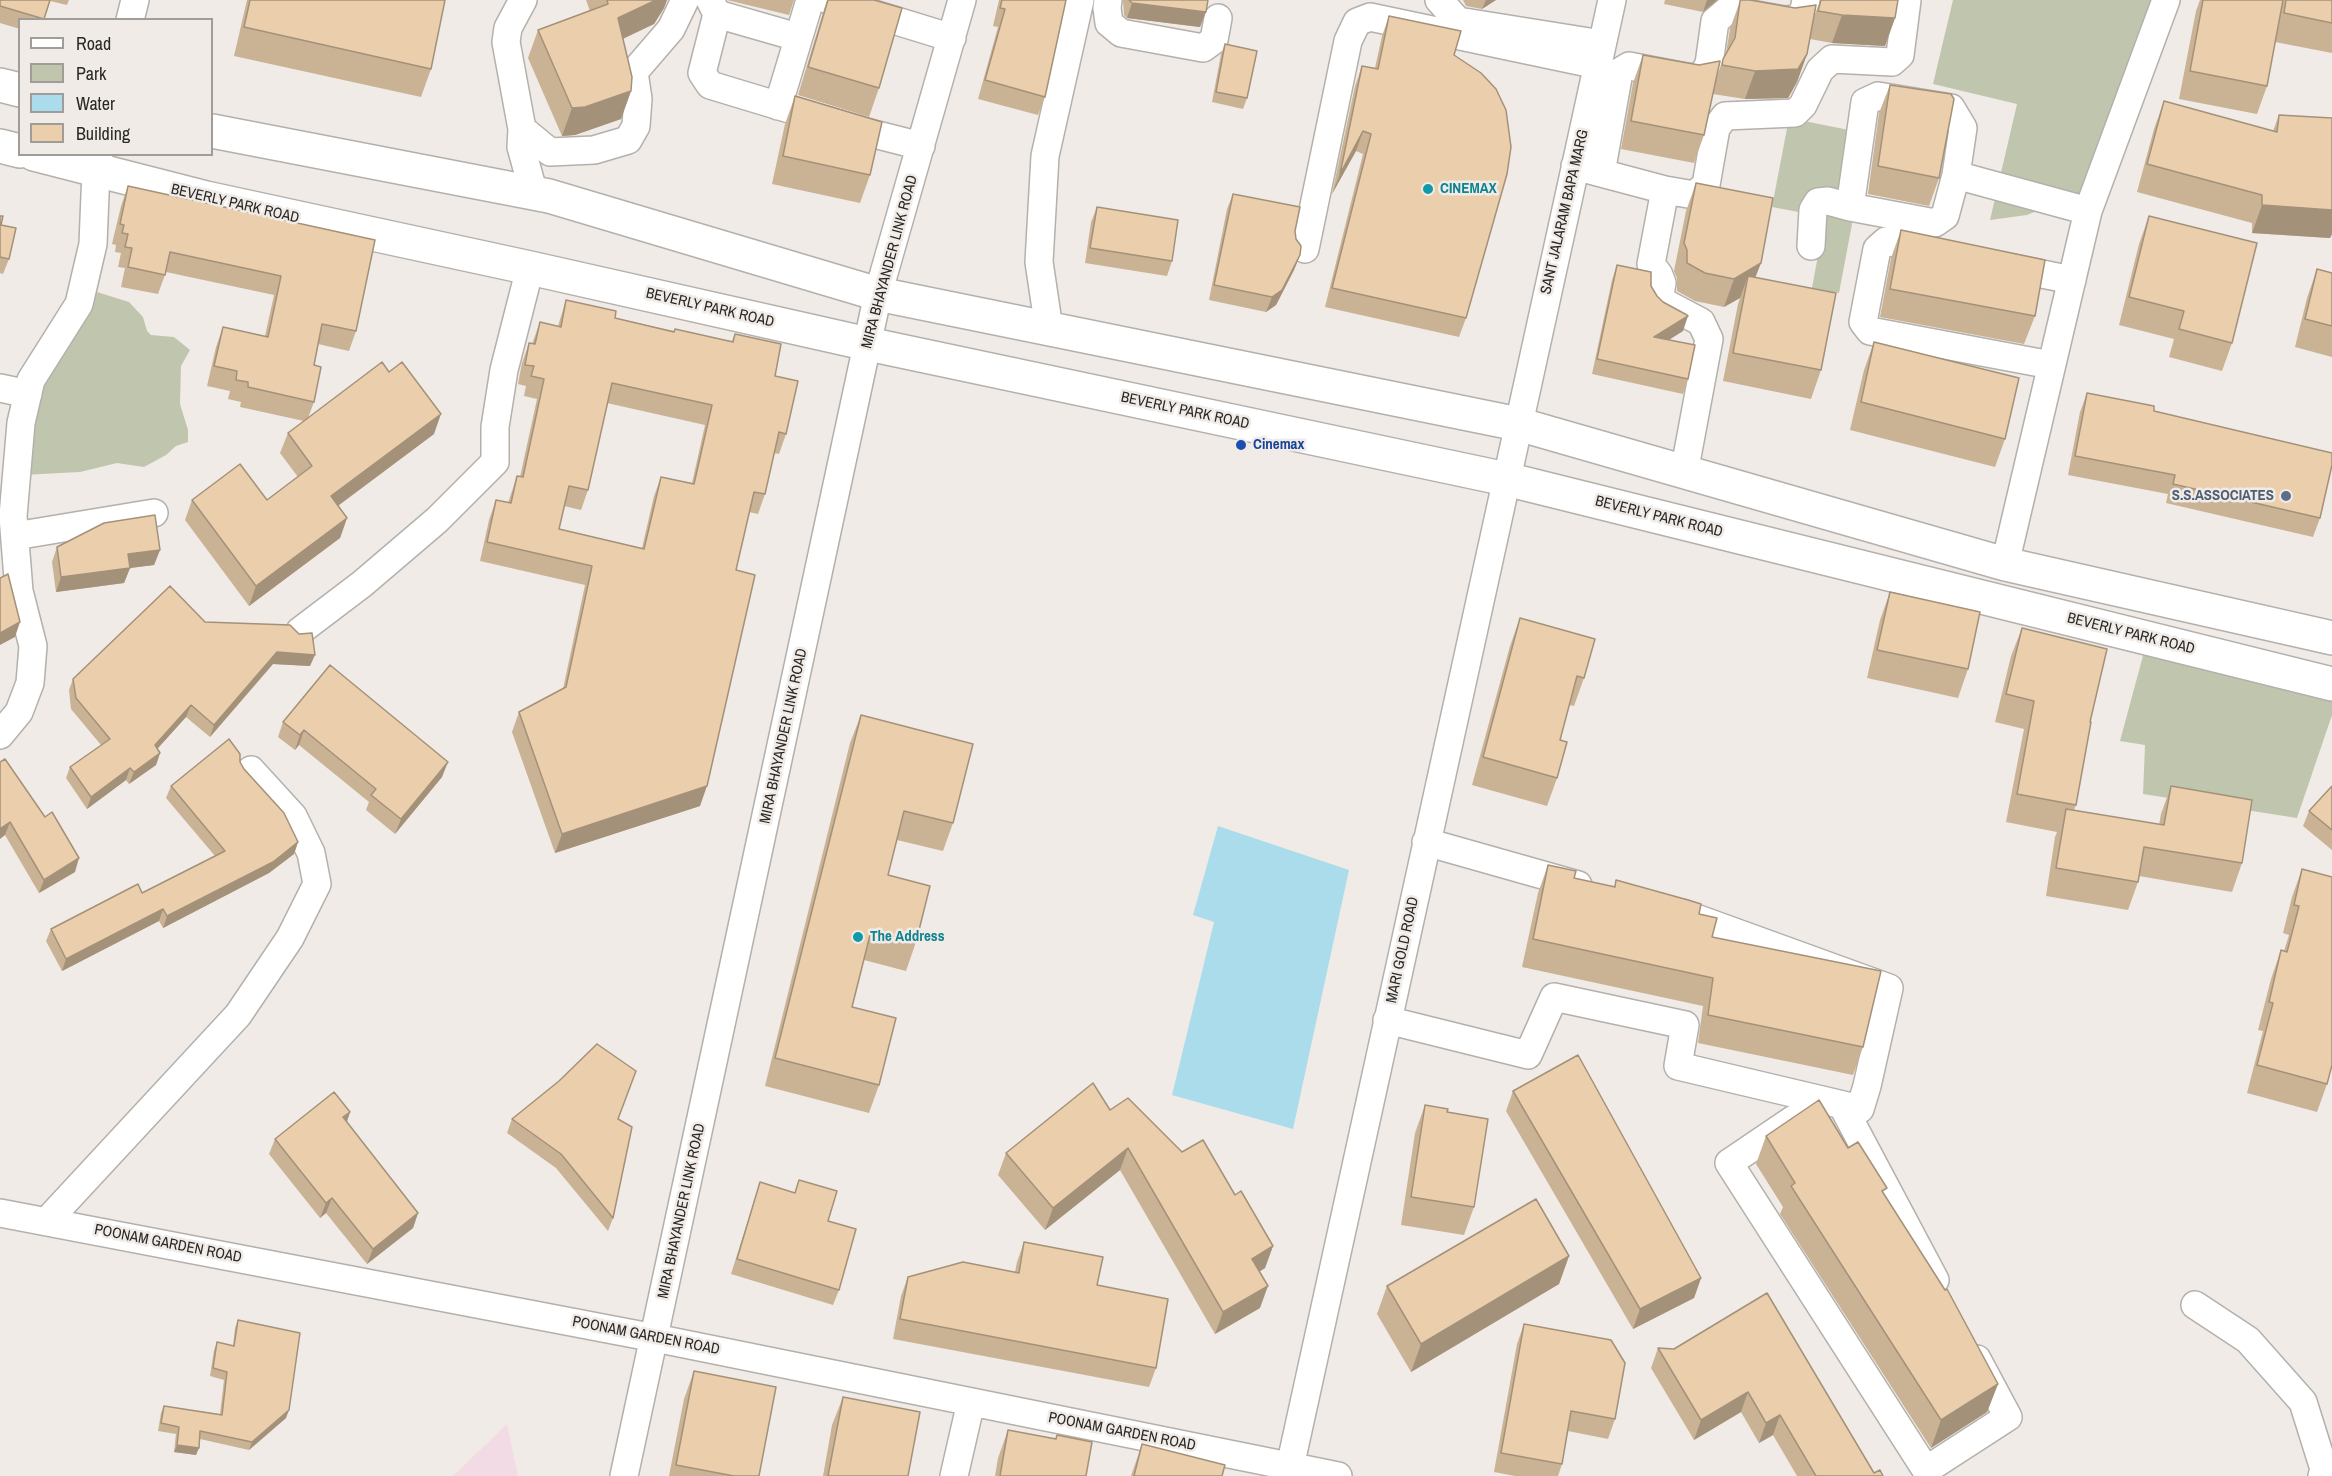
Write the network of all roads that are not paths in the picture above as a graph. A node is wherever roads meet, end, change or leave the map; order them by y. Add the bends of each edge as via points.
1 (135, 0) edge
2 (523, 0) edge
3 (685, 0) edge
4 (810, 0) edge
5 (828, 0) edge
6 (962, 0) edge
7 (1080, 0) edge
8 (1108, 0) edge
9 (1438, 0) edge
10 (1612, 0) edge
11 (1806, 0) edge
12 (1907, 0) edge
13 (2166, 0) edge
14 (713, 7) edge
15 (130, 18) edge
16 (1218, 18) dead end
17 (797, 37) junction
18 (952, 38) junction
19 (1600, 55) junction
20 (0, 85) edge
21 (18, 90) edge
22 (778, 106) junction
23 (522, 129) junction
24 (213, 131) edge
25 (0, 146) edge
26 (921, 146) junction
27 (18, 150) edge
28 (49, 156) edge
29 (98, 162) edge
30 (1588, 170) junction
31 (1956, 175) junction
32 (1665, 190) junction
33 (534, 194) junction
34 (1850, 207) junction
35 (2088, 211) junction
36 (1811, 246) dead end
37 (1305, 249) dead end
38 (1954, 255) edge
39 (1988, 262) edge
40 (530, 268) junction
41 (2072, 280) junction
42 (878, 294) junction
43 (1049, 329) junction
44 (868, 344) junction
45 (2051, 365) junction
46 (0, 388) edge
47 (28, 394) junction
48 (1518, 424) junction
49 (1684, 473) junction
50 (1506, 479) junction
51 (154, 513) edge
52 (15, 536) junction
53 (2005, 564) junction
54 (9, 582) edge
55 (300, 631) edge
56 (2332, 638) edge
57 (2332, 684) edge
58 (0, 735) edge
59 (251, 770) dead end
60 (1426, 842) junction
61 (1606, 892) edge
62 (1661, 907) edge
63 (1387, 1020) junction
64 (1832, 1102) junction
65 (0, 1213) edge
66 (47, 1221) junction
67 (1947, 1302) edge
68 (2196, 1305) dead end
69 (1964, 1334) edge
70 (655, 1338) junction
71 (971, 1402) junction
72 (1289, 1471) edge
73 (624, 1476) edge
74 (954, 1476) edge
75 (1338, 1476) edge
76 (2322, 1476) edge

1 - 15 street
2 - 23 street via 508,28 506,42
3 - 23 street via 671,29 634,72 636,126 628,140 594,150 550,152
4 - 17 street
5 - 18 street
6 - 18 street, MIRA BHAYANDER LINK ROAD
7 - 43 street via 1046,156 1039,262
8 - 16 street via 1109,23 1121,33 1203,48 1214,40
9 - 19 street via 1458,21
10 - 19 street, SANT JALARAM BAPA MARG
11 - 30 street via 1798,19 1728,10 1715,21 1709,64 1703,75 1691,78 1629,66 1619,72
12 - 32 street via 1900,55 1892,62 1832,59 1820,70 1795,114 1725,116 1716,128 1706,184 1694,195
13 - 35 street
14 - 17 street
14 - 22 street via 702,73 710,85
17 - 22 street
18 - 26 street, MIRA BHAYANDER LINK ROAD
19 - 30 street, SANT JALARAM BAPA MARG
19 - 37 street via 1370,16 1357,22 1348,41
20 - 21 main road
22 - 26 street
23 - 33 street via 521,147
24 - 33 main road
25 - 27 main road
26 - 42 street, MIRA BHAYANDER LINK ROAD
28 - 29 main road, BEVERLY PARK ROAD
29 - 40 main road, BEVERLY PARK ROAD via 206,198
29 - 47 street via 93,244 79,304 32,380
30 - 32 street
30 - 48 street, SANT JALARAM BAPA MARG
31 - 34 street via 1945,216 1935,223
31 - 34 street via 1963,128 1951,108 1878,96 1865,102
31 - 35 street
32 - 49 street via 1651,264 1662,283 1660,294 1665,303 1701,322 1709,339
33 - 42 main road
34 - 36 street via 1818,202 1813,210
35 - 41 street
38 - 45 street via 1886,241 1877,249 1863,322 1870,331
39 - 41 street
40 - 44 main road, BEVERLY PARK ROAD
40 - 55 street via 504,369 495,427 495,462 429,527
41 - 45 street
42 - 43 main road
42 - 44 street, MIRA BHAYANDER LINK ROAD
43 - 48 main road
44 - 50 main road, BEVERLY PARK ROAD
44 - 70 street, MIRA BHAYANDER LINK ROAD
45 - 53 street
46 - 47 street
47 - 52 street via 21,423 13,516
48 - 49 main road
48 - 50 street, MARI GOLD ROAD
49 - 53 main road
50 - 57 main road, BEVERLY PARK ROAD
50 - 60 street, MARI GOLD ROAD
51 - 52 street
52 - 54 street
53 - 56 main road
54 - 58 street via 19,591 33,646 30,683 19,712
59 - 66 street via 292,816 311,853 317,884 290,938 238,1015
60 - 61 street
60 - 63 street, MARI GOLD ROAD
62 - 64 street via 1889,988 1860,1109
63 - 64 street via 1528,1055 1554,997 1685,1025 1678,1066
63 - 72 street, MARI GOLD ROAD
64 - 67 street
64 - 69 street via 1729,1163 1926,1470 2008,1417
65 - 66 street, POONAM GARDEN ROAD
66 - 70 street, POONAM GARDEN ROAD
68 - 76 street via 2248,1340 2303,1402 2324,1469
70 - 71 street, POONAM GARDEN ROAD
70 - 73 street, MIRA BHAYANDER LINK ROAD
71 - 72 street, POONAM GARDEN ROAD
71 - 74 street
72 - 75 street, POONAM GARDEN ROAD

